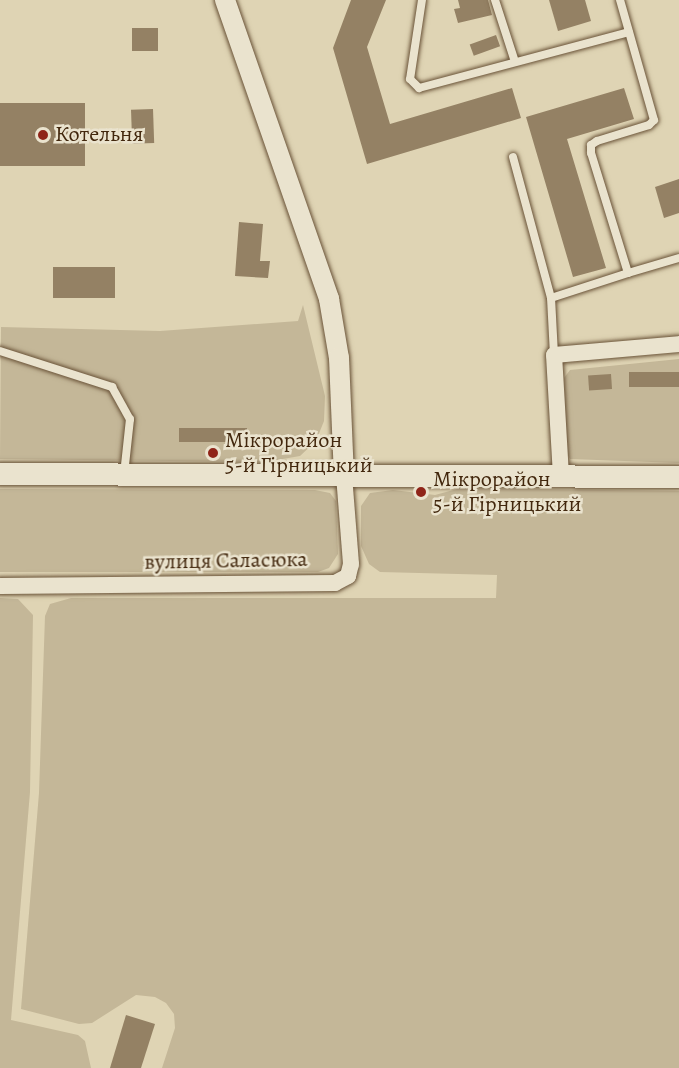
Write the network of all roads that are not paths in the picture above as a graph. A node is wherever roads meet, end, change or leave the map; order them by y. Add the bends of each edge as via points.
1 (225, 0) edge
2 (422, 0) edge
3 (495, 0) edge
4 (620, 0) edge
5 (629, 32) junction
6 (515, 62) junction
7 (513, 156) dead end
8 (679, 258) edge
9 (628, 273) junction
10 (551, 298) junction
11 (679, 344) edge
12 (0, 351) edge
13 (554, 356) junction
14 (0, 474) edge
15 (124, 474) junction
16 (344, 475) junction
17 (561, 476) junction
18 (679, 477) edge
19 (0, 586) edge

1 - 16 street via 330,299 339,358
2 - 6 lane via 412,86 419,88
3 - 6 lane
4 - 5 lane
5 - 6 lane
5 - 9 lane via 654,120 591,145
7 - 10 lane
8 - 9 lane
9 - 10 lane
10 - 13 lane
11 - 13 street
12 - 15 lane via 112,387 130,419
13 - 17 street
14 - 15 main road
15 - 16 main road
16 - 17 main road
16 - 19 street, вулиця Саласюка via 351,564 348,576 335,583
17 - 18 main road

